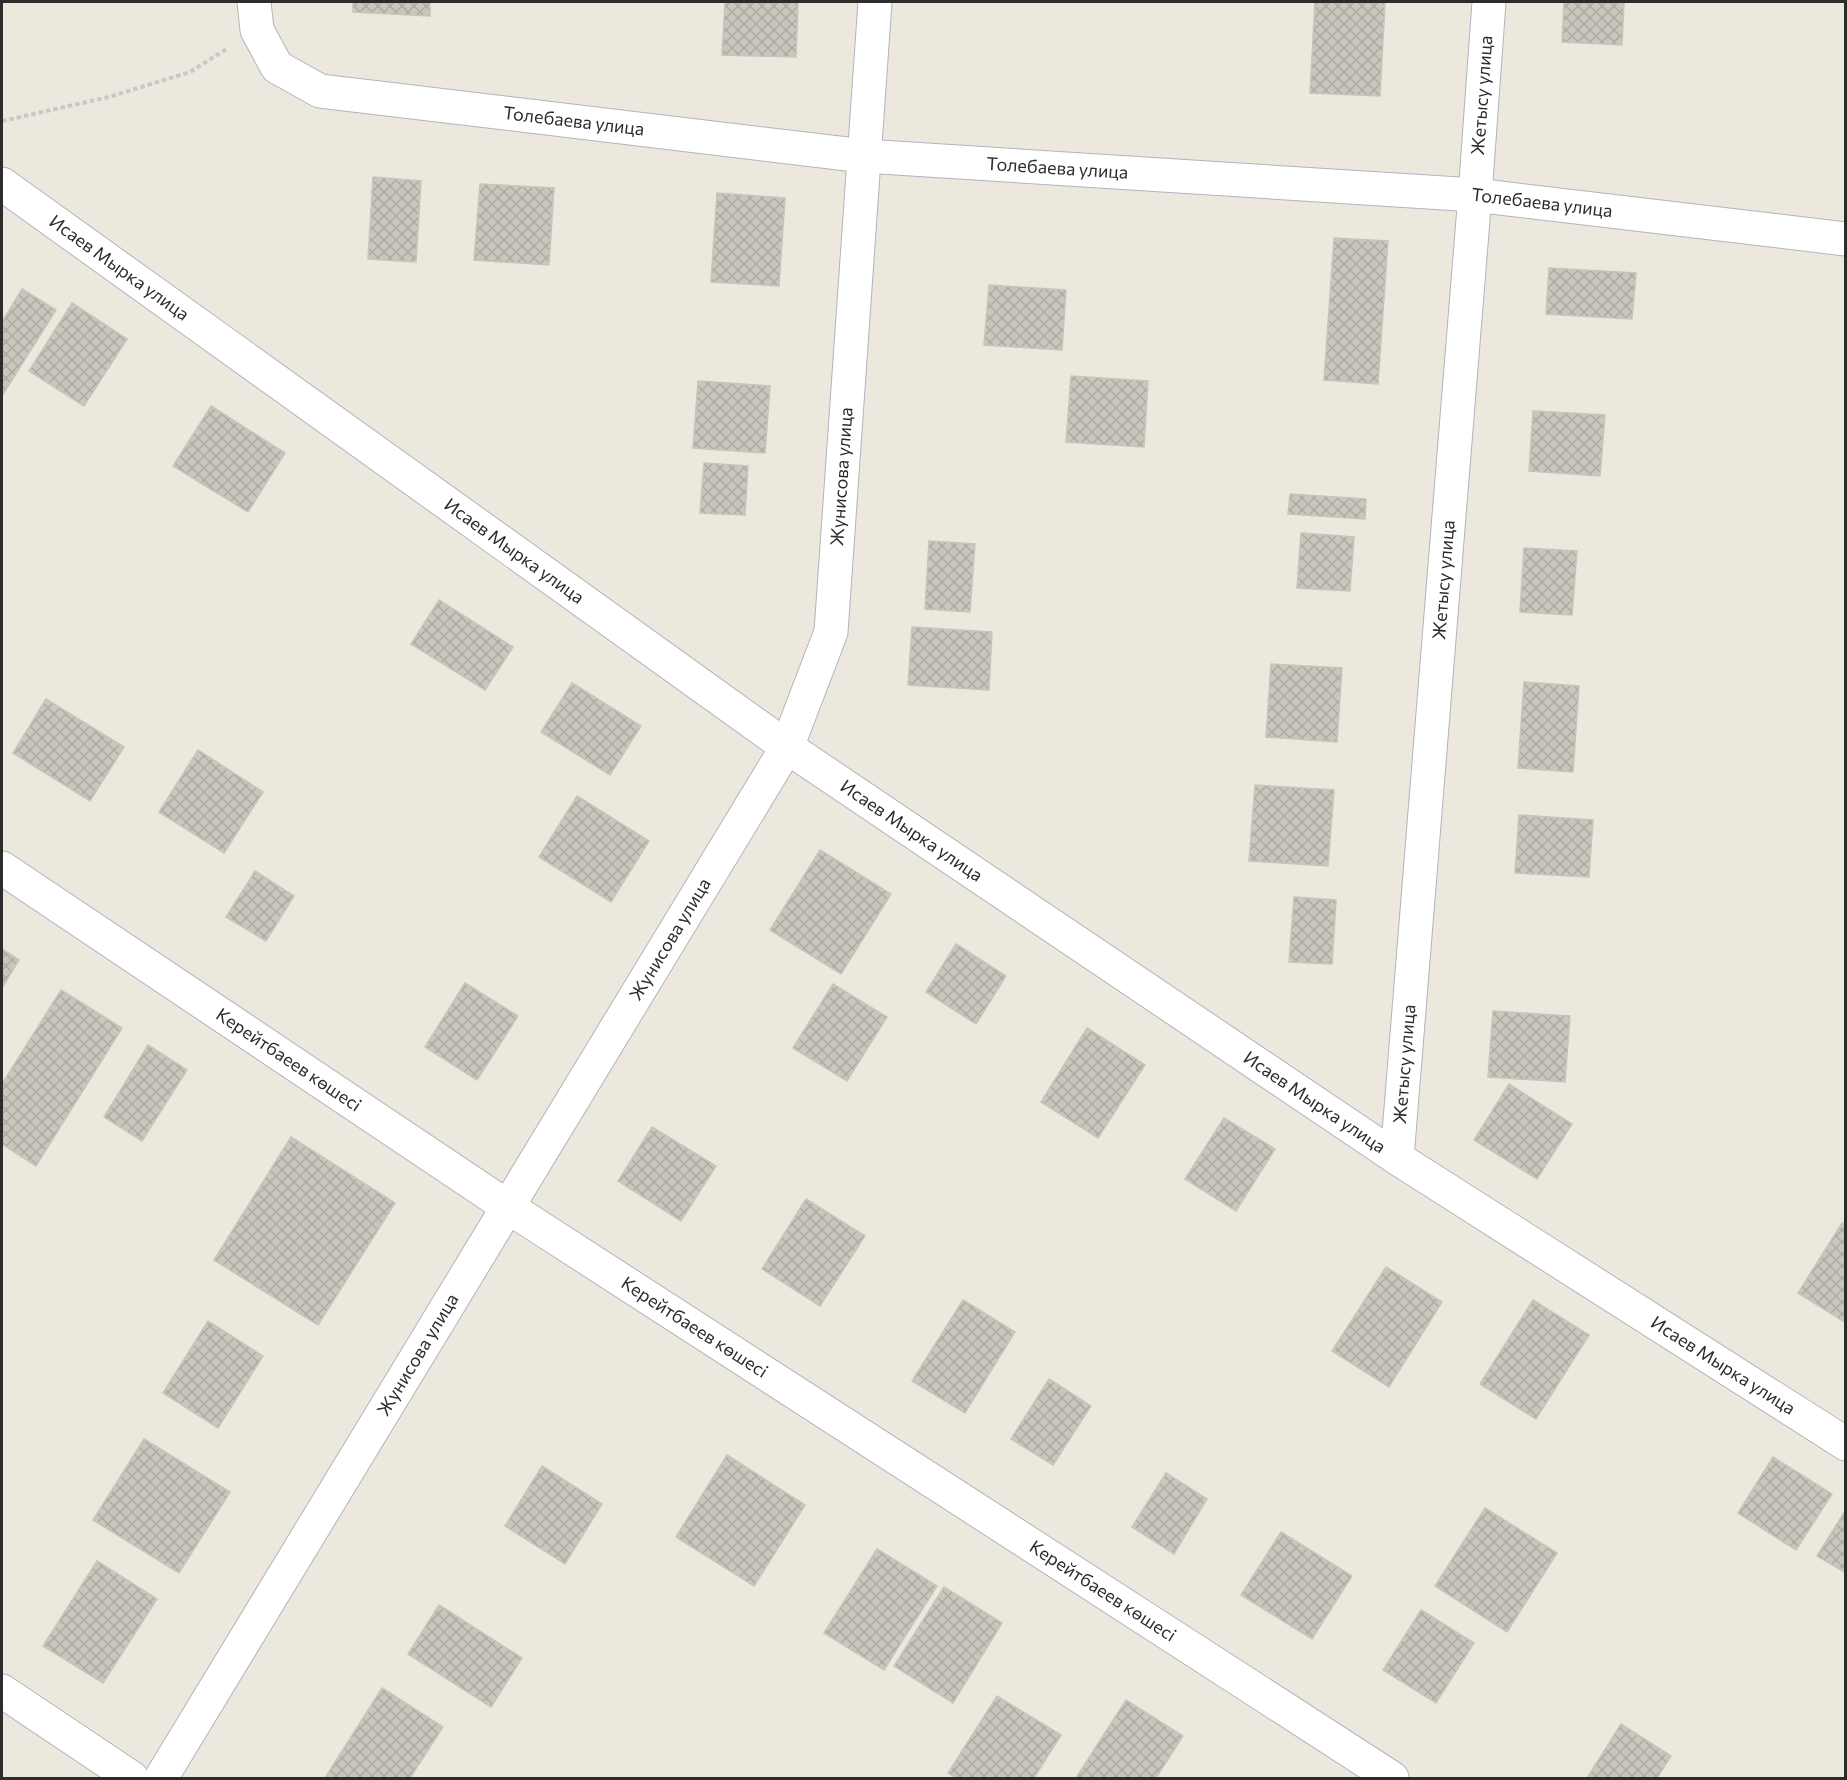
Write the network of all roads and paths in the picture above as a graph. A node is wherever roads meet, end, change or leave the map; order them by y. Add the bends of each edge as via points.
1 (875, 2) edge
2 (1489, 2) edge
3 (255, 16) edge
4 (2, 121) edge
5 (864, 156) junction
6 (2, 184) edge
7 (1475, 195) junction
8 (1845, 239) edge
9 (787, 747) junction
10 (2, 868) edge
11 (1397, 1158) junction
12 (508, 1207) junction
13 (1845, 1444) edge
14 (2, 1691) edge
15 (132, 1779) edge
16 (160, 1779) edge
17 (1392, 1779) edge

1 - 5 street, Жунисова улица
2 - 7 street, Жетысу улица
3 - 4 path via 190,72 109,97
3 - 5 street, Толебаева улица via 277,67 320,91
5 - 7 street, Толебаева улица
5 - 9 street, Жунисова улица via 831,632
6 - 9 street, Исаев Мырка улица
7 - 8 street, Толебаева улица
7 - 11 street, Жетысу улица
9 - 11 street, Исаев Мырка улица
9 - 12 street, Жунисова улица
10 - 12 street, Керейтбаеев көшесі
11 - 13 street, Исаев Мырка улица
12 - 16 street, Жунисова улица
12 - 17 street, Керейтбаеев көшесі
14 - 15 street

